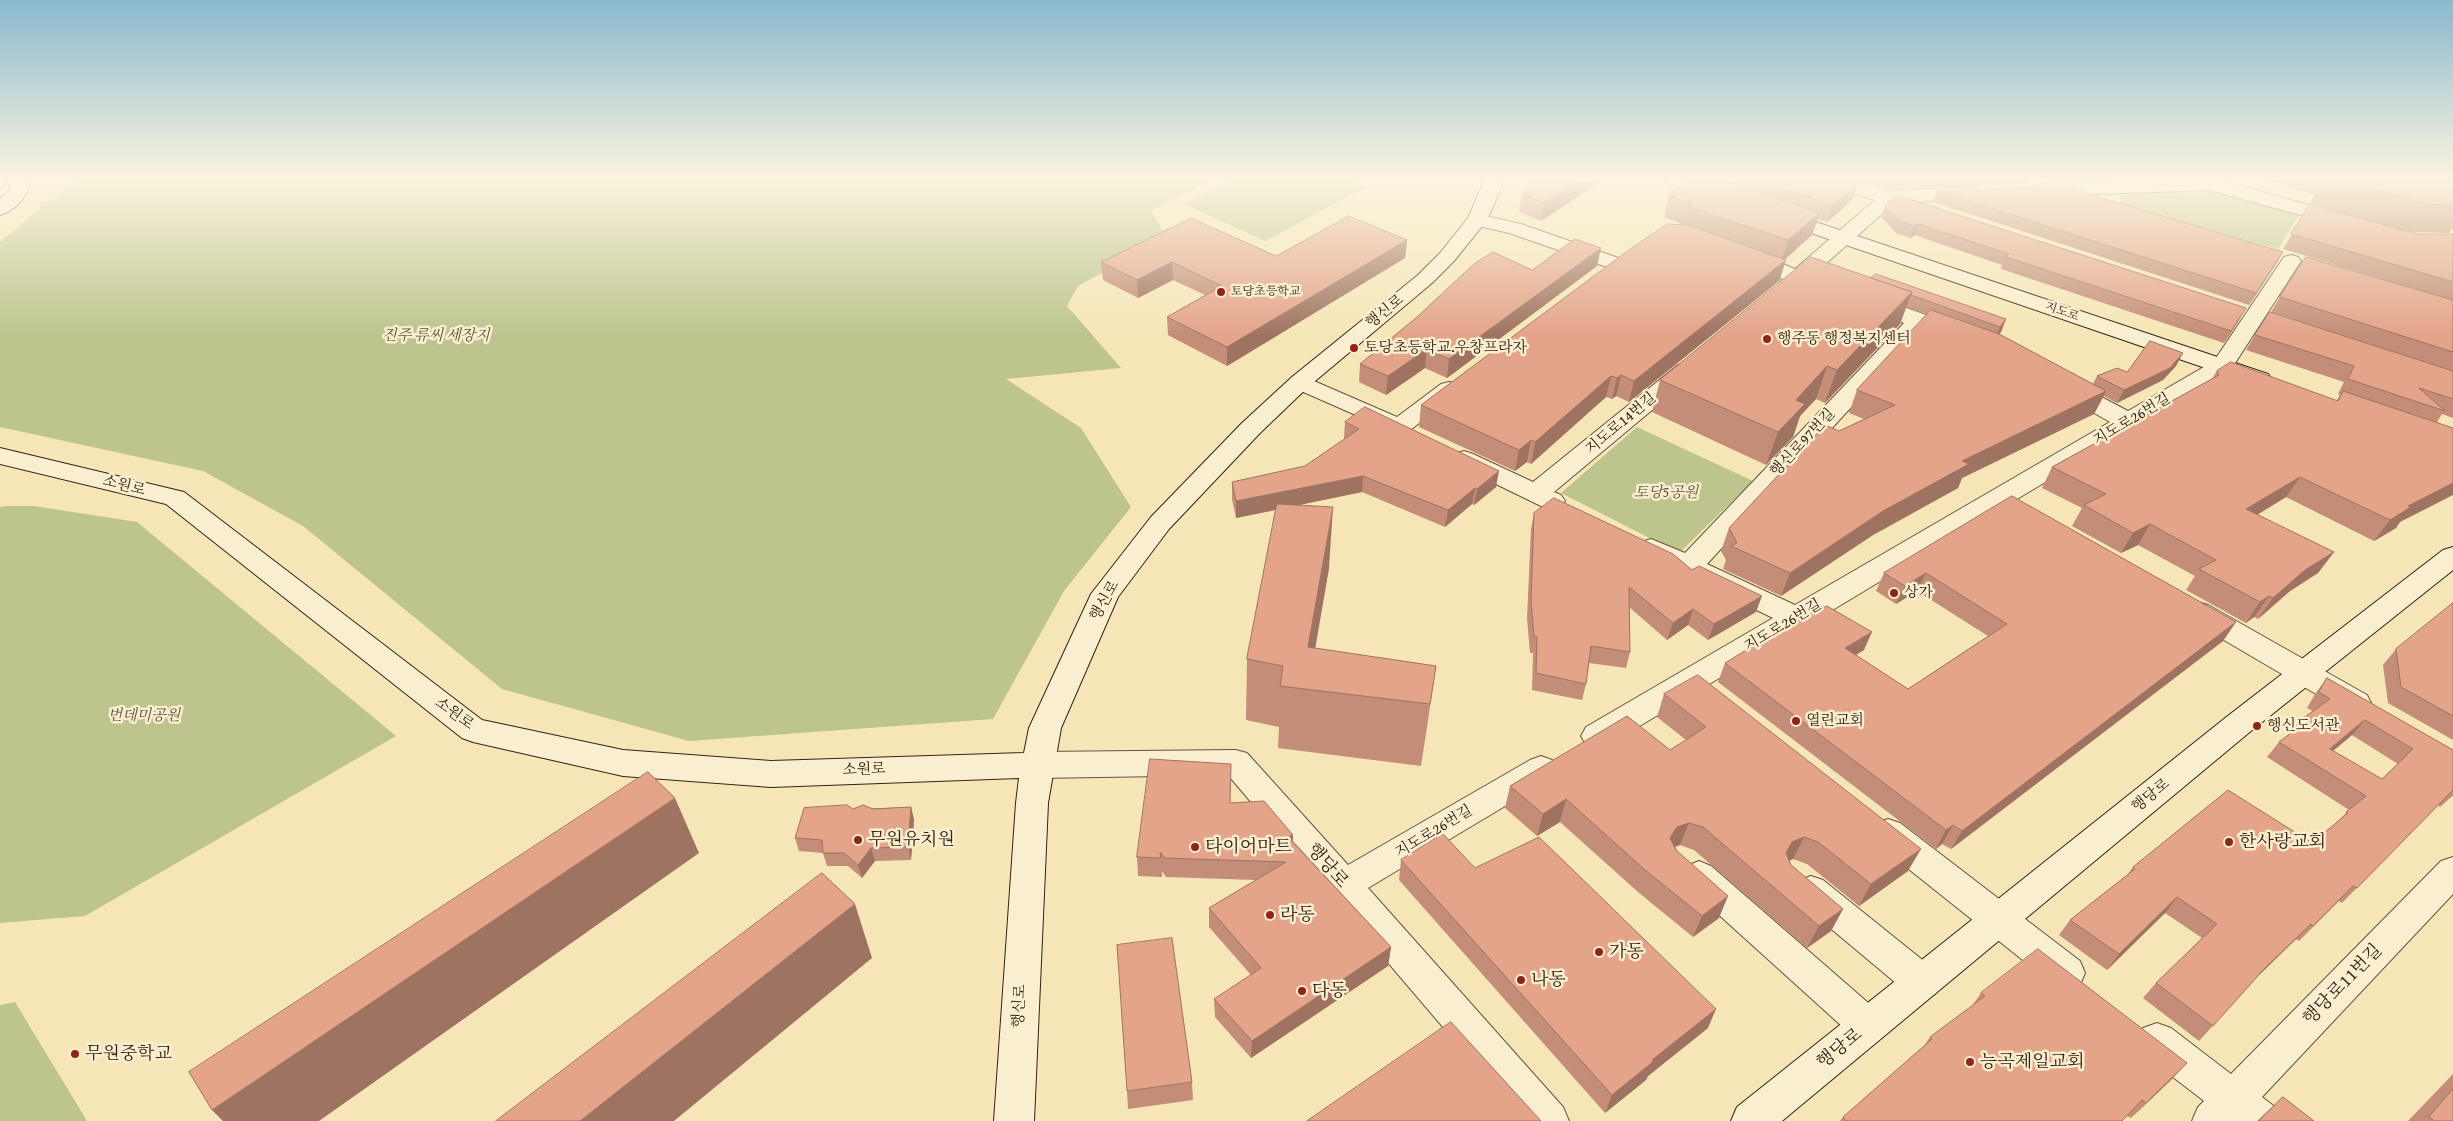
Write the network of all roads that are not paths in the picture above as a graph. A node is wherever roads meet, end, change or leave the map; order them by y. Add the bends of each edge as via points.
1 (1468, 231) edge
2 (1526, 231) edge
3 (1825, 231) edge
4 (1852, 231) edge
5 (1845, 238) junction
6 (1728, 252) edge
7 (2291, 261) dead end
8 (1798, 278) junction
9 (1593, 281) edge
10 (1775, 296) edge
11 (1918, 321) junction
12 (1972, 340) edge
13 (1706, 354) edge
14 (2222, 366) junction
15 (1469, 374) edge
16 (2051, 379) edge
17 (1300, 382) junction
18 (2278, 384) edge
19 (2129, 422) junction
20 (1398, 427) junction
21 (0, 456) edge
22 (29, 463) junction
23 (0, 475) edge
24 (1536, 494) junction
25 (2000, 498) junction
26 (1572, 510) edge
27 (2026, 513) edge
28 (1626, 536) edge
29 (2453, 556) edge
30 (1689, 566) junction
31 (2173, 598) edge
32 (1797, 618) junction
33 (2304, 674) junction
34 (2384, 719) edge
35 (1037, 765) junction
36 (1863, 814) edge
37 (1681, 860) edge
38 (2453, 871) edge
39 (1794, 876) edge
40 (1344, 885) junction
41 (1999, 920) junction
42 (1922, 982) junction
43 (2092, 991) edge
44 (2131, 1021) edge
45 (1868, 1026) junction
46 (2235, 1114) edge
47 (1014, 1121) edge
48 (1549, 1121) edge
49 (1751, 1121) edge

1 - 17 street, 행신로 via 1425,279
2 - 9 street via 1624,258
3 - 5 street, 지도로
4 - 5 street
5 - 8 street
5 - 14 street, 지도로
6 - 8 street
7 - 14 street
8 - 10 street
8 - 11 street
11 - 12 street
11 - 30 street, 행신로97번길
13 - 24 street, 지도로14번길
14 - 18 street, 지도로
14 - 19 street, 지도로26번길
15 - 20 street
16 - 19 street
17 - 20 street
17 - 35 street, 행신로 via 1160,523 1104,594 1045,728
19 - 25 street, 지도로26번길
20 - 24 street
21 - 22 street, 소원로
22 - 23 street
22 - 35 street, 소원로 via 175,498 473,730 623,763 771,774
24 - 26 street
25 - 27 street
25 - 32 street, 지도로26번길
28 - 30 street
29 - 33 street, 행당로
30 - 32 street
31 - 33 street
32 - 40 street, 지도로26번길 via 1703,689 1569,752
33 - 34 street
33 - 41 street, 행당로
35 - 40 street, 행당로 via 1236,762
35 - 47 street, 행신로 via 1032,803
36 - 41 street
37 - 45 street
38 - 46 street, 행당로11번길
39 - 42 street
40 - 48 street, 행당로
41 - 42 street, 행당로
41 - 43 street
42 - 45 street, 행당로
44 - 46 street
45 - 49 street, 행당로

